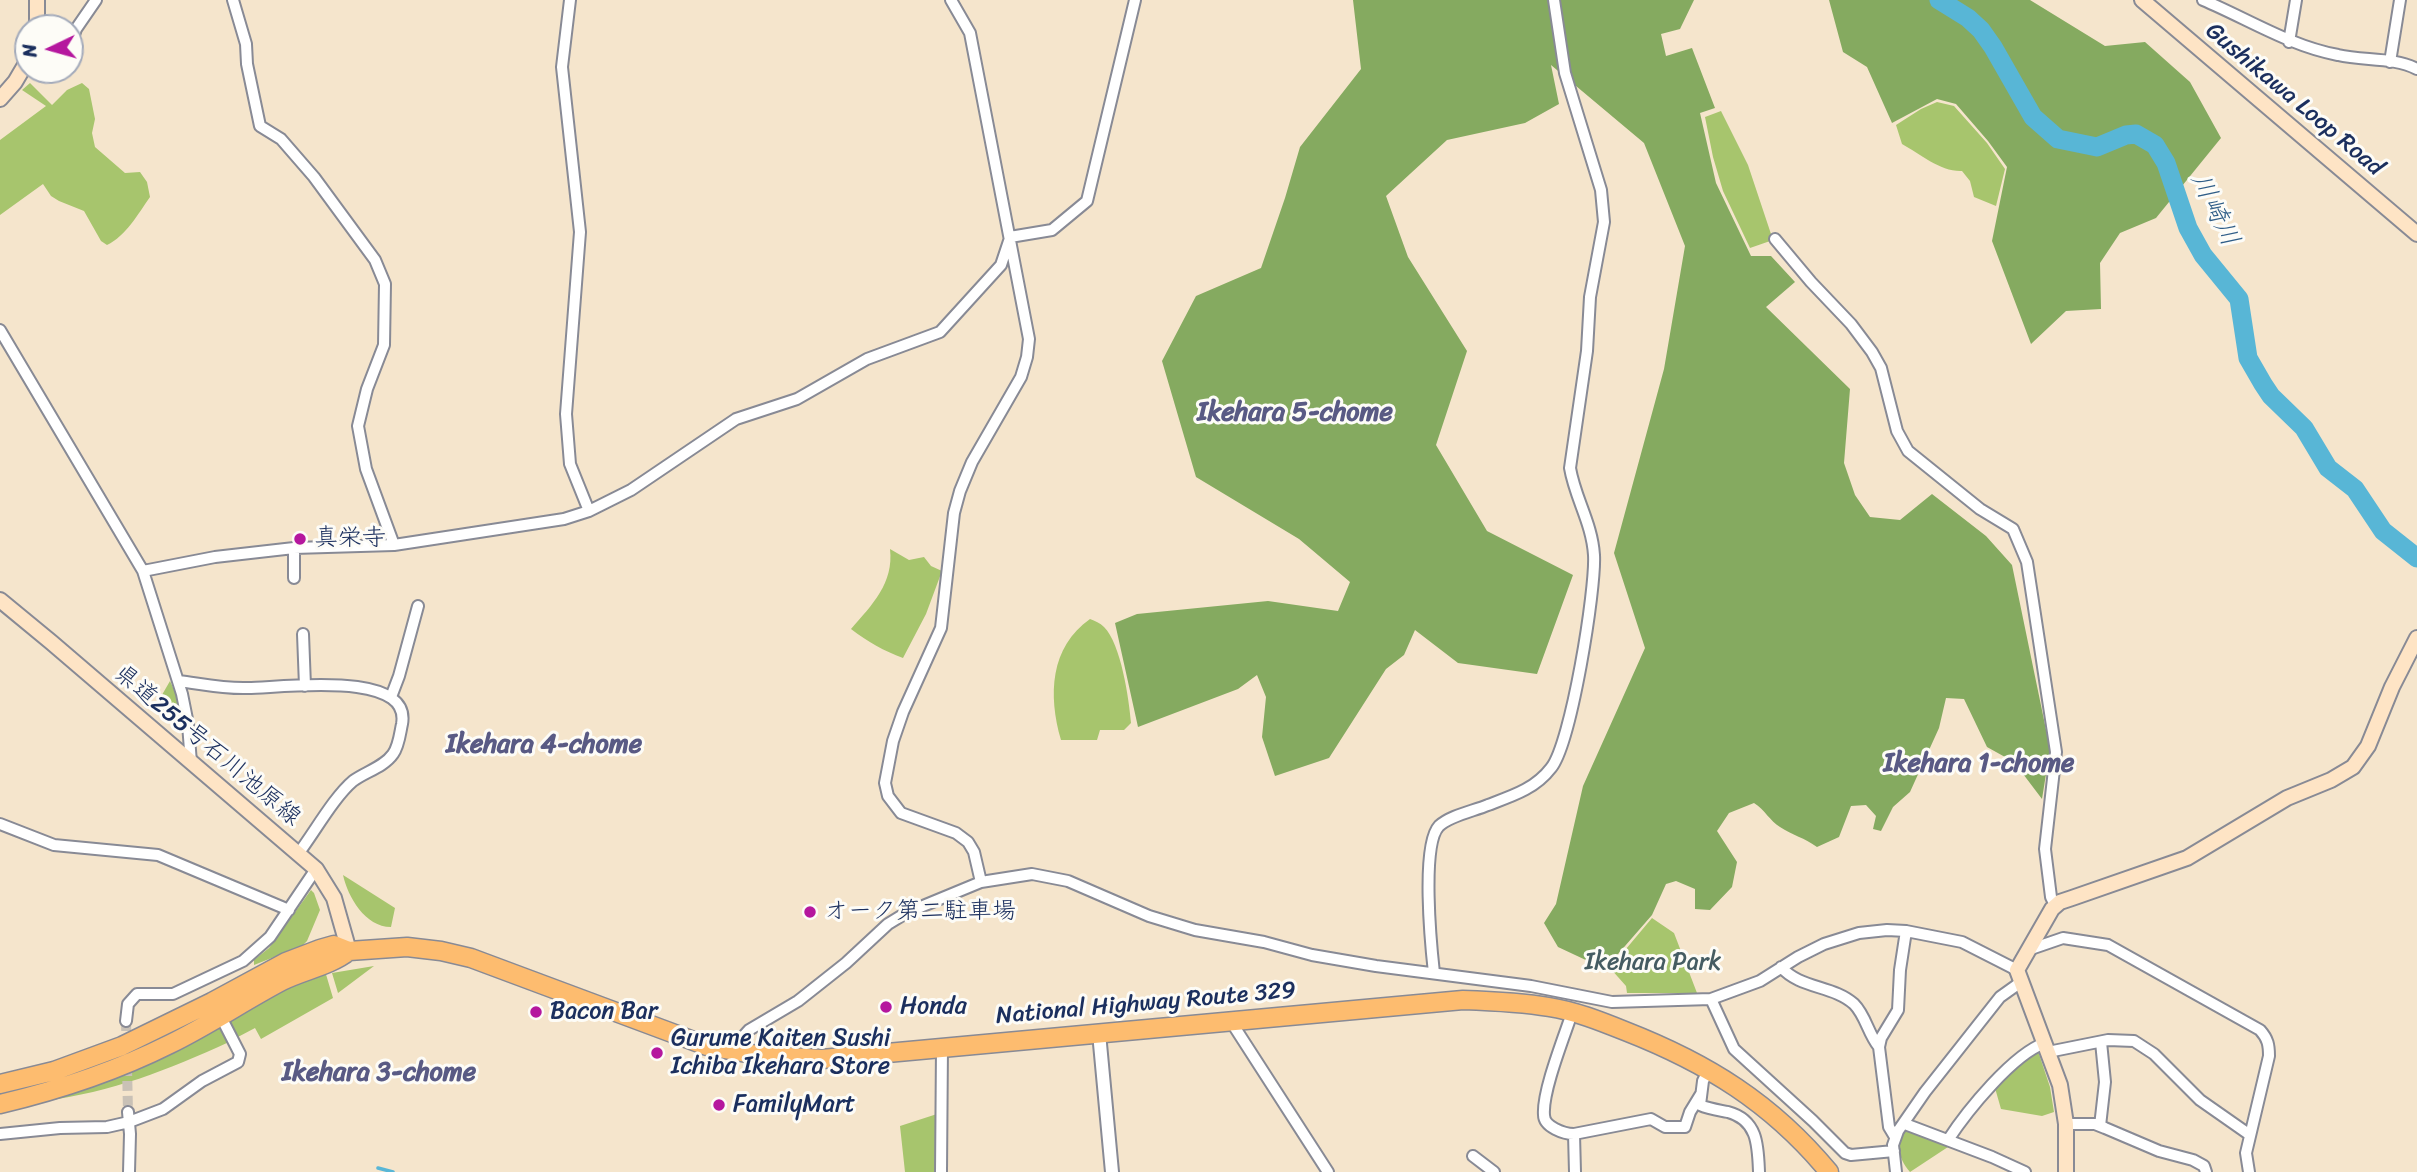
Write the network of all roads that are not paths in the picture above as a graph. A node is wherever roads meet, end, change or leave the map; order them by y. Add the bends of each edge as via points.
1 (96, 0) edge
2 (233, 0) edge
3 (570, 0) edge
4 (951, 0) edge
5 (1135, 0) edge
6 (1554, 0) edge
7 (2203, 0) edge
8 (2297, 0) edge
9 (2400, 0) edge
10 (2151, 3) edge
11 (84, 17) edge
12 (2289, 42) junction
13 (2390, 62) junction
14 (2417, 69) edge
15 (14, 83) edge
16 (0, 99) edge
17 (2417, 234) edge
18 (1010, 237) junction
19 (1775, 239) dead end
20 (0, 330) edge
21 (589, 511) junction
22 (394, 545) junction
23 (294, 548) junction
24 (143, 571) junction
25 (294, 578) dead end
26 (0, 600) edge
27 (418, 606) dead end
28 (303, 634) dead end
29 (2417, 638) edge
30 (179, 681) junction
31 (305, 686) junction
32 (391, 697) junction
33 (191, 763) junction
34 (0, 824) edge
35 (299, 854) junction
36 (316, 869) junction
37 (981, 882) junction
38 (2055, 905) junction
39 (289, 910) junction
40 (1906, 931) junction
41 (2031, 949) junction
42 (349, 951) junction
43 (243, 961) junction
44 (1781, 967) junction
45 (1434, 973) junction
46 (2019, 976) junction
47 (256, 978) junction
48 (1531, 995) junction
49 (1711, 999) junction
50 (1572, 1013) junction
51 (221, 1017) junction
52 (1230, 1020) junction
53 (126, 1021) tunnel mouth
54 (1099, 1033) junction
55 (2101, 1042) junction
56 (942, 1047) junction
57 (1879, 1047) junction
58 (2046, 1047) junction
59 (730, 1051) junction
60 (1709, 1069) junction
61 (0, 1084) edge
62 (1700, 1094) junction
63 (0, 1104) edge
64 (129, 1117) junction
65 (1905, 1124) junction
66 (2066, 1124) junction
67 (2100, 1126) junction
68 (0, 1134) edge
69 (1574, 1134) junction
70 (2250, 1135) junction
71 (1895, 1137) junction
72 (1948, 1140) junction
73 (1894, 1151) junction
74 (1473, 1156) dead end
75 (1322, 1170) edge
76 (129, 1172) edge
77 (941, 1172) edge
78 (1112, 1172) edge
79 (1494, 1172) edge
80 (1576, 1172) edge
81 (1759, 1172) edge
82 (1829, 1172) edge
83 (1896, 1172) edge
84 (2025, 1172) edge
85 (2066, 1172) edge
86 (2206, 1172) edge
87 (2249, 1172) edge

1 - 11 street
2 - 22 street via 260,126 281,139 314,177 375,260 385,284 384,345 358,426 366,469
3 - 21 street via 562,67 580,232 566,414 570,464
4 - 18 street via 970,33
5 - 18 street via 1087,201 1052,229
6 - 45 street via 1562,56 1601,190 1604,222 1590,297 1570,468 1590,525 1593,583 1573,699 1552,767 1525,791 1444,823 1434,835 1428,908
7 - 12 street
8 - 12 street
9 - 13 street
10 - 17 main road, Gushikawa Loop Road
12 - 13 street
13 - 14 street via 2405,62
15 - 16 main road
18 - 21 street via 1002,265 940,332 867,359 797,398 736,419 631,490
18 - 37 street via 1028,332 1027,358 960,491 941,628 902,712 886,783 888,796 901,813 968,842
19 - 38 street via 1857,332 1881,368 1896,430 1908,451 1980,509 2013,529 2027,562 2056,752 2045,849
20 - 24 street
21 - 22 street via 564,519
22 - 23 street
23 - 24 street
23 - 25 street
24 - 30 street
26 - 33 main road, 県道255号石川池原線
27 - 32 street
28 - 31 street
29 - 38 main road via 2368,746 2353,767 2287,797 2187,858
30 - 31 street via 245,688
30 - 33 street
31 - 32 street via 354,686
32 - 35 street via 402,709 403,718 393,754 353,782
33 - 35 main road, 県道255号石川池原線
34 - 39 street via 54,845 158,855
35 - 36 main road, 県道255号石川池原線
36 - 39 street
36 - 42 main road, 県道255号石川池原線 via 334,898
37 - 45 street via 1042,874 1195,930 1312,955
37 - 59 street via 888,924 798,1001 749,1030
38 - 41 main road
39 - 43 street via 270,937
40 - 44 street via 1859,933 1824,944
40 - 46 street via 1962,942
40 - 57 street via 1898,1010
41 - 46 main road
41 - 70 street via 2063,938 2109,945 2260,1030 2267,1037 2269,1056
42 - 47 highway, National Highway Route 329 via 334,945 320,949
42 - 51 highway, National Highway Route 329 via 282,981
42 - 59 highway, National Highway Route 329 via 407,947 471,958
43 - 47 street
43 - 53 street via 173,994 137,994 128,1004
44 - 49 street via 1759,981
44 - 57 street via 1789,977 1854,1004
45 - 48 street
46 - 58 main road
46 - 65 street
47 - 61 highway, National Highway Route 329 via 122,1046 54,1071
48 - 49 street via 1612,1002
48 - 50 highway, National Highway Route 329
48 - 52 highway, National Highway Route 329
49 - 73 street via 1734,1049 1845,1153
50 - 60 highway, National Highway Route 329 via 1672,1049
50 - 69 street via 1544,1115 1551,1126
51 - 63 highway, National Highway Route 329 via 129,1063 75,1084
51 - 64 street via 240,1054 238,1062 163,1109
52 - 54 highway, National Highway Route 329
52 - 75 street
54 - 56 highway, National Highway Route 329
54 - 78 street
55 - 58 street
55 - 67 street via 2105,1082
55 - 70 street via 2125,1040 2143,1046 2200,1100
56 - 59 highway, National Highway Route 329 via 822,1059
56 - 77 street
57 - 71 street via 1889,1127
58 - 66 main road via 2060,1085
58 - 72 street via 2035,1046 2024,1055
60 - 62 street
60 - 82 highway, National Highway Route 329 via 1767,1109
62 - 69 street via 1685,1127 1665,1127 1651,1118
62 - 81 street via 1700,1105 1740,1116 1753,1128
64 - 68 street via 107,1127
64 - 76 street
65 - 71 street
65 - 72 street
66 - 67 street
66 - 85 main road
67 - 86 street via 2193,1160
69 - 80 street
70 - 87 street via 2246,1153
71 - 73 street
72 - 84 street
73 - 83 street
74 - 79 street

